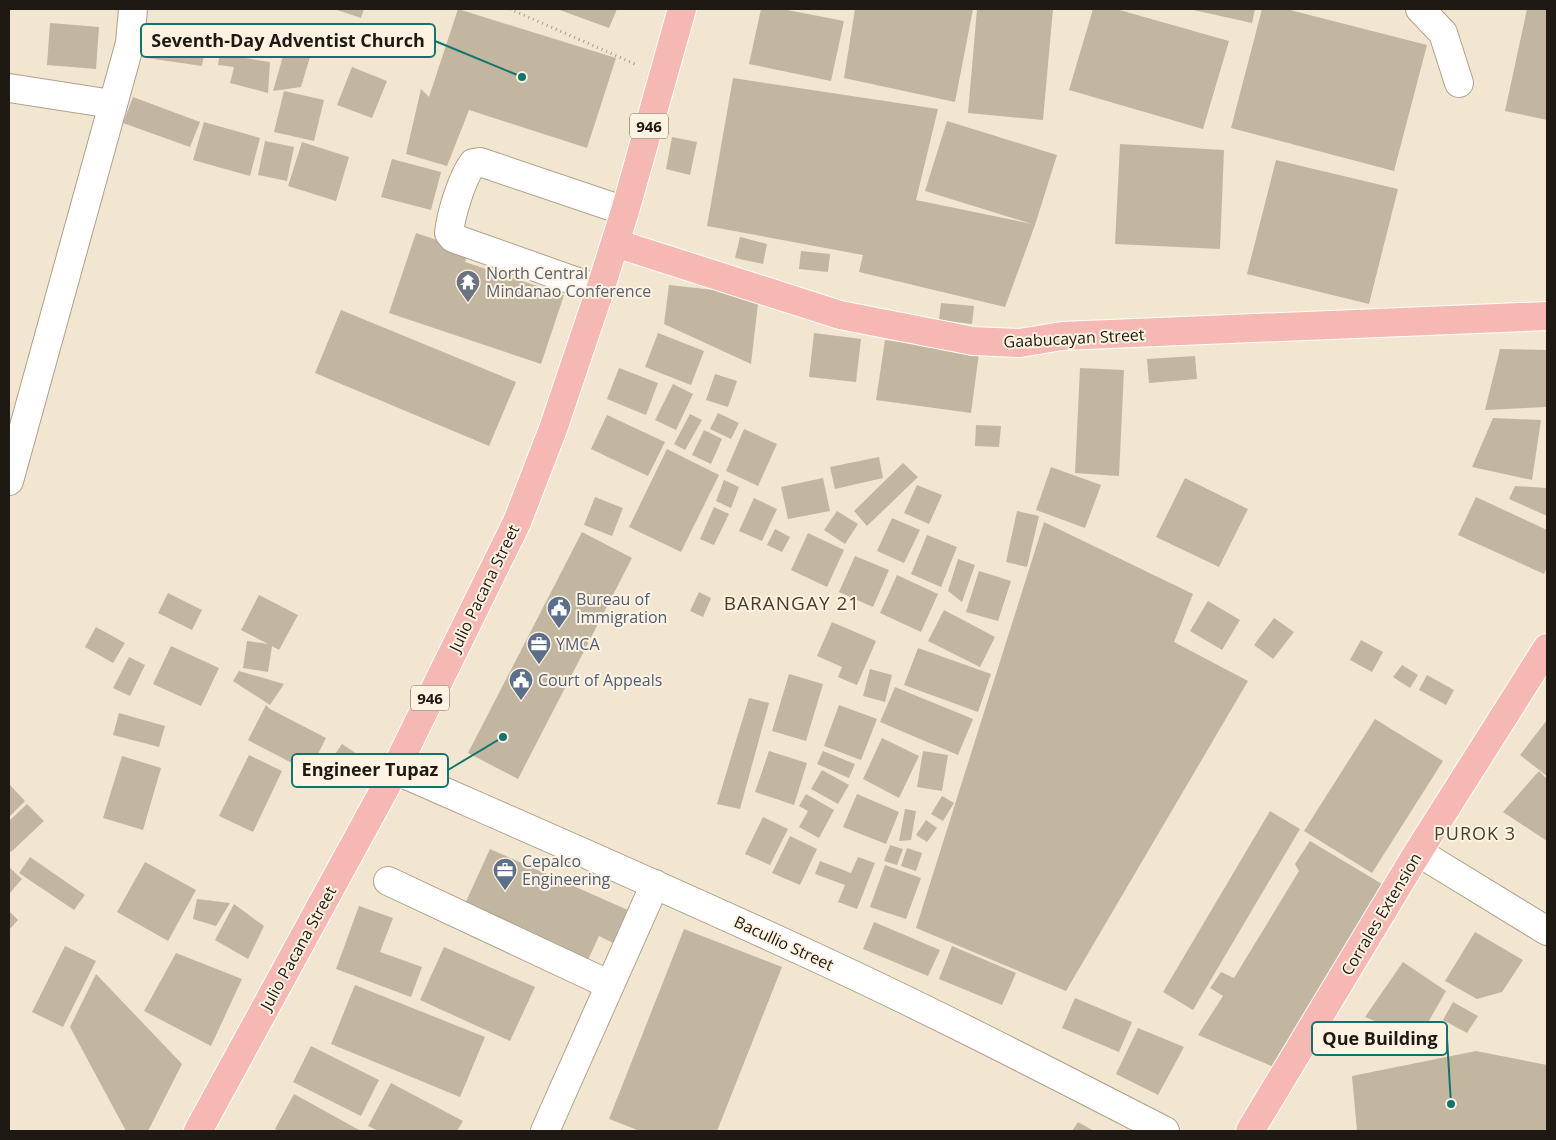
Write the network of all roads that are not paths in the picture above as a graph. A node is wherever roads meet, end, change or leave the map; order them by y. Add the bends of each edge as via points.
1 (133, 9) edge
2 (682, 9) edge
3 (1420, 9) edge
4 (1458, 83) dead end
5 (9, 88) edge
6 (112, 104) junction
7 (625, 211) junction
8 (615, 242) junction
9 (600, 290) junction
10 (1547, 316) edge
11 (9, 481) edge
12 (1547, 648) edge
13 (395, 770) junction
14 (1418, 852) junction
15 (388, 881) dead end
16 (655, 884) junction
17 (1547, 931) edge
18 (610, 985) junction
19 (198, 1131) edge
20 (545, 1131) edge
21 (1165, 1131) edge
22 (1250, 1131) edge

1 - 6 street via 130,43
2 - 7 main road, Julio Pacana Street / 946
3 - 4 street via 1443,33
5 - 6 street
6 - 11 street
7 - 8 main road, Julio Pacana Street / 946
7 - 9 street via 480,162 473,163 467,171 450,224 449,233 453,238
8 - 9 main road, Julio Pacana Street / 946
8 - 10 main road, Gaabucayan Street via 840,315 972,341 1020,343 1062,336
9 - 13 main road, Julio Pacana Street / 946 via 553,429 517,522
12 - 14 main road, Corrales Extension
13 - 16 street, Bacullio Street
13 - 19 main road, Julio Pacana Street / 946
14 - 17 street
14 - 22 main road, Corrales Extension
15 - 18 street
16 - 18 street
16 - 21 street, Bacullio Street via 818,958
18 - 20 street

